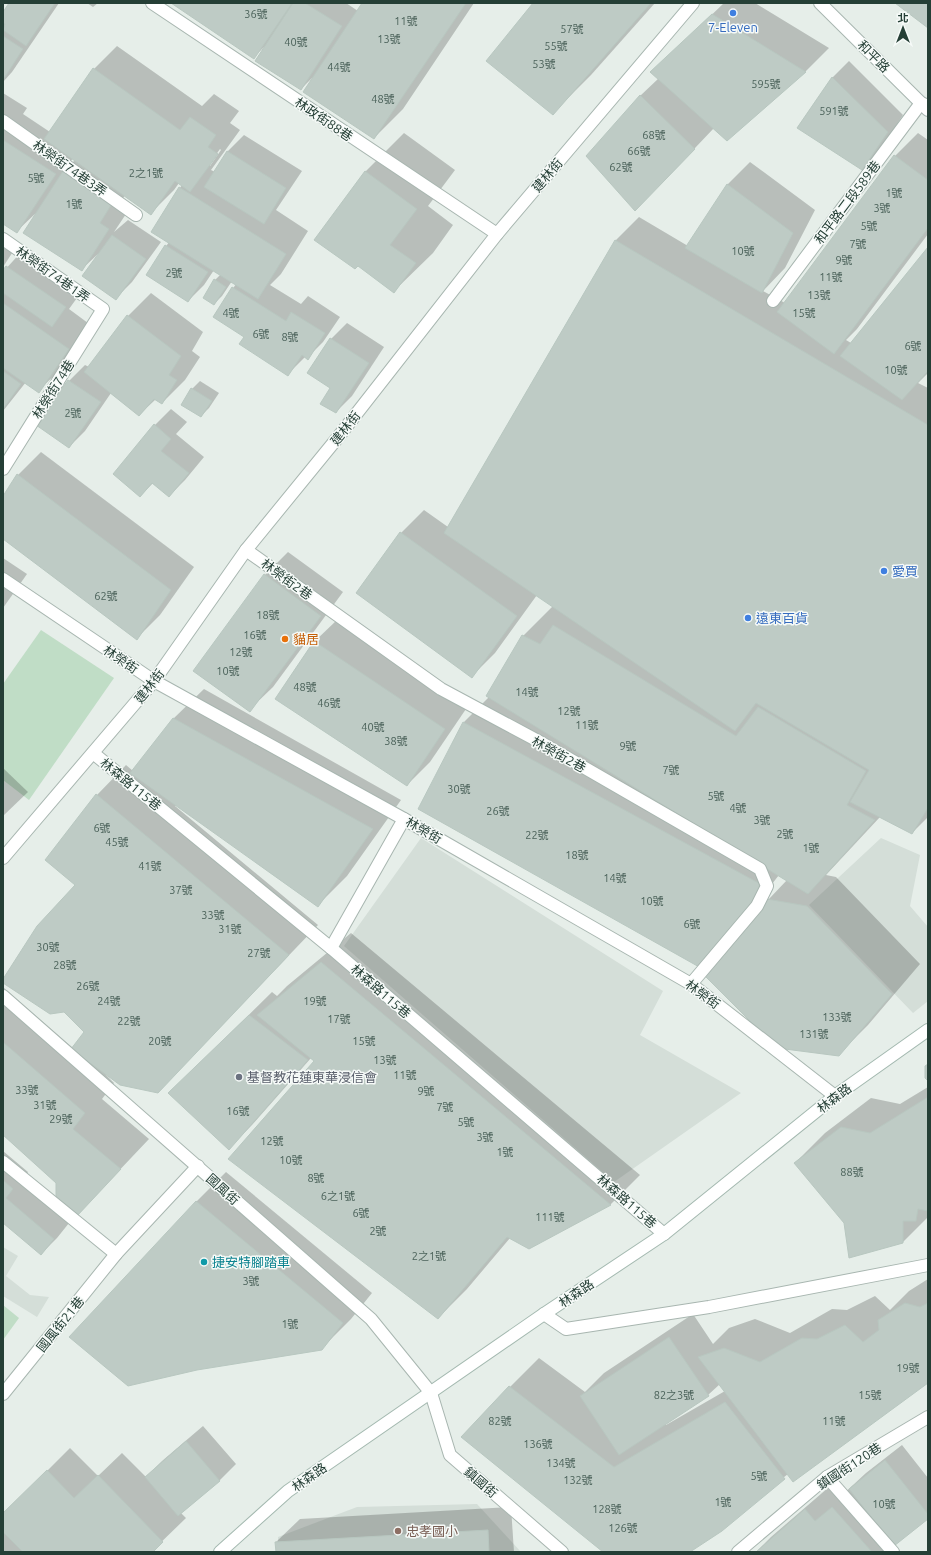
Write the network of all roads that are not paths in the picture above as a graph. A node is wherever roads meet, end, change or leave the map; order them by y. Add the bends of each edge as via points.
1 (152, 3) edge
2 (693, 3) edge
3 (820, 3) edge
4 (926, 106) edge
5 (3, 121) edge
6 (136, 215) dead end
7 (497, 234) junction
8 (3, 239) edge
9 (773, 301) dead end
10 (103, 309) joint
11 (3, 470) edge
12 (246, 550) junction
13 (3, 579) edge
14 (154, 682) junction
15 (93, 753) junction
16 (404, 819) junction
17 (3, 858) edge
18 (331, 948) junction
19 (691, 984) junction
20 (3, 996) edge
21 (928, 1030) edge
22 (835, 1096) junction
23 (3, 1162) edge
24 (198, 1166) junction
25 (664, 1234) junction
26 (116, 1254) junction
27 (928, 1265) edge
28 (544, 1314) junction
29 (431, 1393) junction
30 (3, 1394) edge
31 (928, 1417) edge
32 (828, 1478) junction
33 (220, 1552) edge
34 (562, 1552) edge
35 (738, 1552) edge
36 (893, 1552) edge

1 - 7 street, 林政街88巷
2 - 7 street, 建林街
3 - 4 street, 和平路
4 - 9 street, 和平路二段589巷
5 - 6 street, 林榮街74巷3弄
7 - 12 street, 建林街
8 - 10 street, 林榮街74巷1弄
10 - 11 street, 林榮街74巷
12 - 14 street, 建林街
12 - 19 street, 林榮街2巷 via 441,689 760,869 767,886 757,906
13 - 14 street, 林榮街
14 - 15 street, 建林街
14 - 16 street, 林榮街
15 - 17 street, 建林街
15 - 18 street, 林森路115巷
16 - 18 street
16 - 19 street, 林榮街
18 - 25 street, 林森路115巷
19 - 22 street, 林榮街
20 - 24 street, 國風街
21 - 22 street, 林森路
22 - 25 street, 林森路
23 - 26 street
24 - 26 street, 國風街21巷
24 - 29 street, 國風街 via 371,1319
25 - 28 street, 林森路
26 - 30 street, 國風街21巷
27 - 28 street via 709,1307 566,1329
28 - 29 street, 林森路
29 - 33 street, 林森路 via 288,1491
29 - 34 street, 鎮國街 via 450,1455
31 - 32 street, 鎮國街120巷
32 - 35 street, 鎮國街120巷
32 - 36 street

